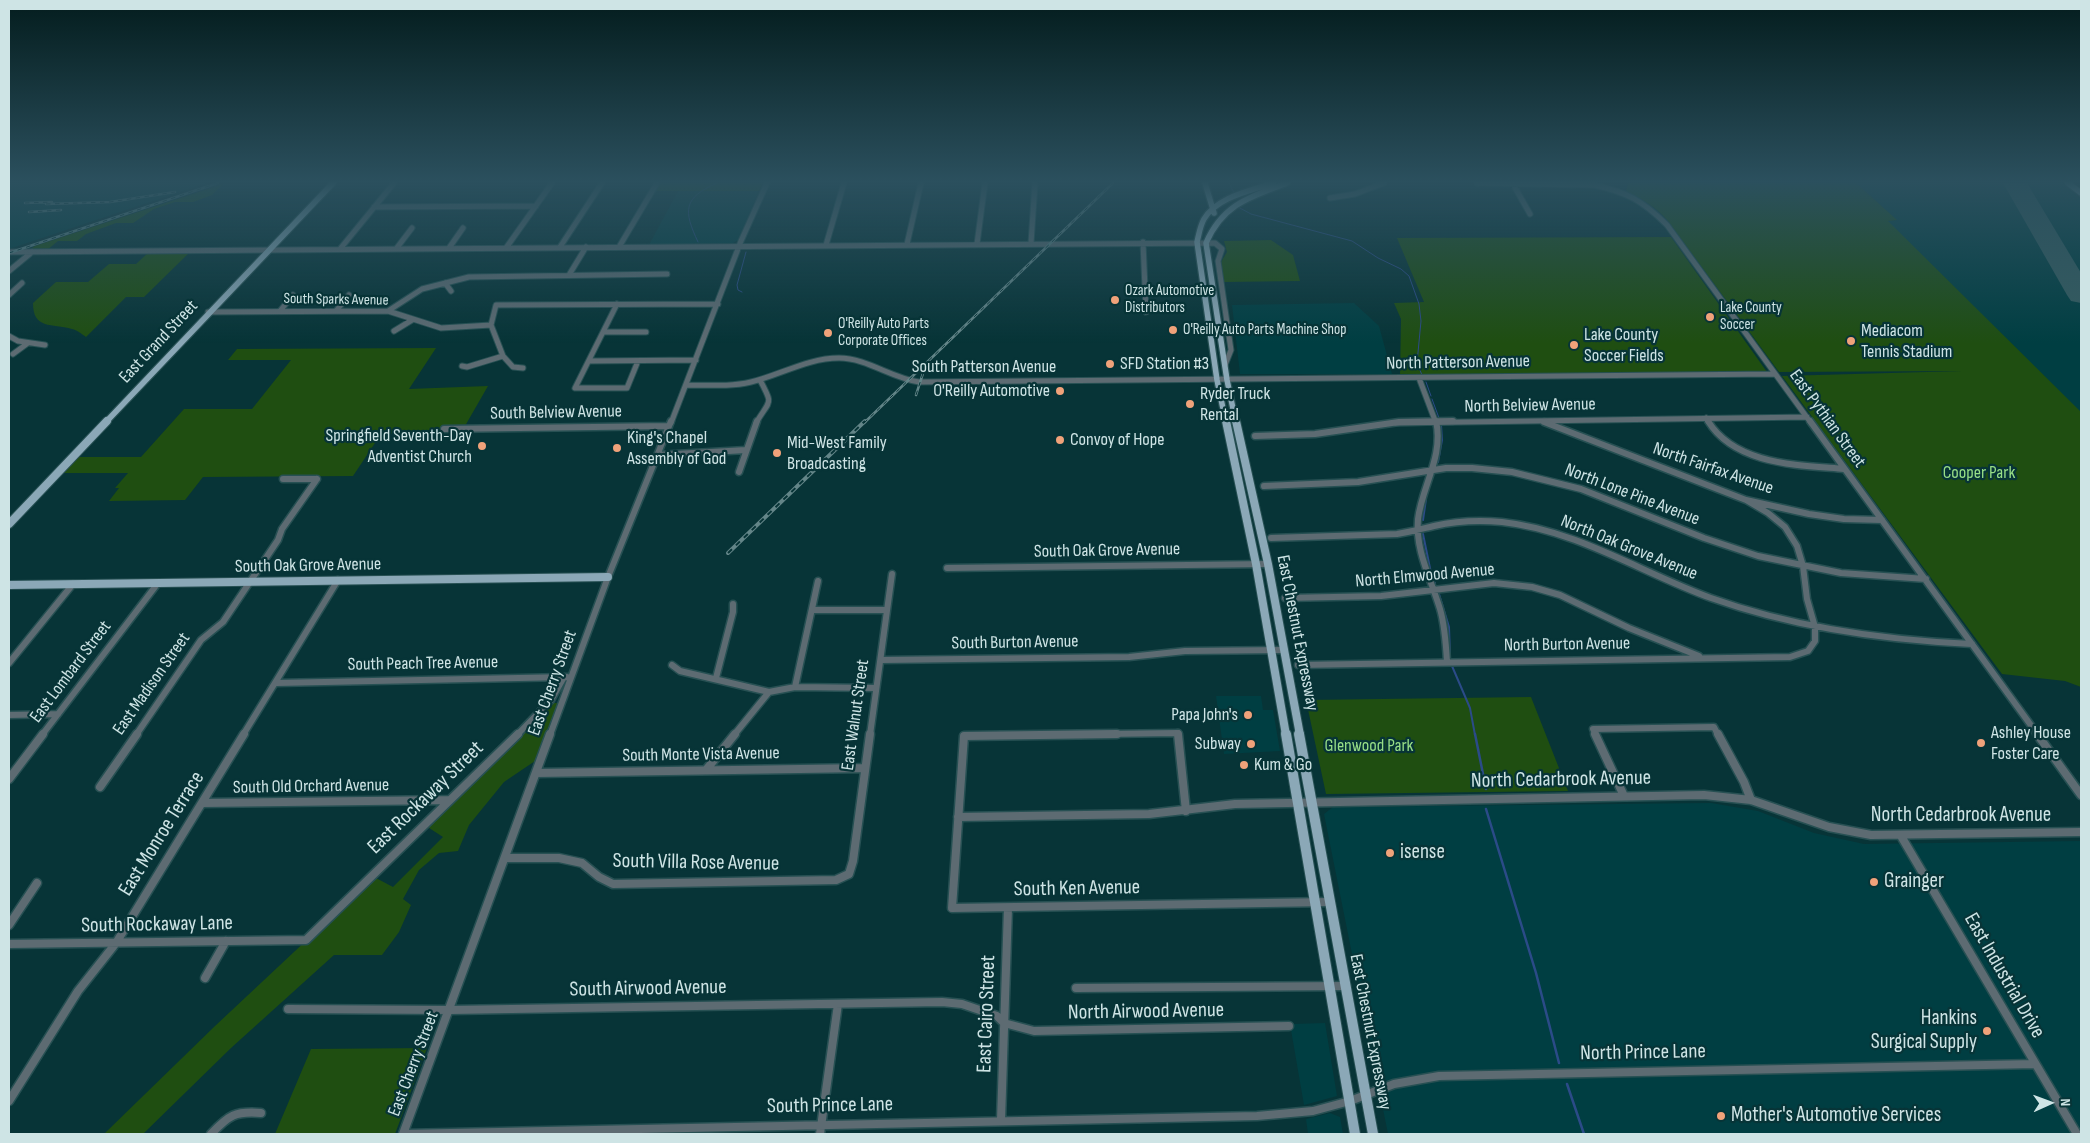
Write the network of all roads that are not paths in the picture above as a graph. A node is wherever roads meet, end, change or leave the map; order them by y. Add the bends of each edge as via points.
1 (280, 236) edge
2 (351, 236) edge
3 (406, 236) edge
4 (457, 236) edge
5 (514, 236) edge
6 (567, 236) edge
7 (625, 236) edge
8 (746, 236) edge
9 (829, 236) edge
10 (909, 236) edge
11 (978, 236) edge
12 (1032, 236) edge
13 (1201, 236) edge
14 (1206, 236) edge
15 (1675, 236) edge
16 (1143, 242) junction
17 (1202, 242) junction
18 (907, 244) junction
19 (977, 244) junction
20 (1031, 244) junction
21 (826, 245) junction
22 (740, 246) junction
23 (560, 247) junction
24 (586, 247) junction
25 (619, 247) junction
26 (449, 248) junction
27 (506, 248) junction
28 (396, 249) junction
29 (267, 250) junction
30 (340, 250) junction
31 (9, 252) edge
32 (32, 252) junction
33 (9, 271) edge
34 (667, 274) dead end
35 (569, 275) junction
36 (445, 282) junction
37 (22, 283) dead end
38 (451, 291) dead end
39 (9, 294) edge
40 (293, 295) dead end
41 (348, 295) dead end
42 (617, 304) junction
43 (718, 304) junction
44 (280, 311) junction
45 (336, 311) junction
46 (388, 311) junction
47 (208, 312) junction
48 (1146, 312) dead end
49 (412, 320) junction
50 (491, 325) junction
51 (394, 331) dead end
52 (604, 332) junction
53 (646, 332) dead end
54 (9, 336) edge
55 (28, 343) junction
56 (45, 345) dead end
57 (13, 354) dead end
58 (503, 356) junction
59 (696, 360) junction
60 (588, 361) junction
61 (638, 361) junction
62 (1225, 365) junction
63 (462, 366) dead end
64 (523, 368) dead end
65 (1775, 374) junction
66 (1419, 378) junction
67 (760, 380) junction
68 (1141, 380) joint
69 (1217, 380) junction
70 (1227, 380) junction
71 (686, 385) junction
72 (575, 388) joint
73 (627, 388) joint
74 (1807, 417) junction
75 (1706, 418) junction
76 (1541, 421) junction
77 (1436, 422) junction
78 (669, 426) junction
79 (444, 429) dead end
80 (1255, 436) dead end
81 (746, 450) junction
82 (658, 455) junction
83 (1844, 469) junction
84 (1431, 470) junction
85 (739, 472) dead end
86 (283, 479) dead end
87 (1264, 486) dead end
88 (1769, 509) junction
89 (1882, 520) junction
90 (9, 524) edge
91 (1418, 531) junction
92 (1271, 538) dead end
93 (1256, 564) junction
94 (1268, 564) junction
95 (1803, 566) junction
96 (947, 568) dead end
97 (892, 574) dead end
98 (608, 577) junction
99 (1926, 579) junction
100 (338, 580) junction
101 (818, 581) dead end
102 (251, 582) junction
103 (158, 583) junction
104 (73, 584) junction
105 (9, 585) edge
106 (1434, 590) junction
107 (1285, 598) dead end
108 (733, 604) dead end
109 (812, 610) junction
110 (887, 610) junction
111 (1815, 626) junction
112 (1972, 644) junction
113 (1679, 648) junction
114 (1284, 650) junction
115 (1272, 651) junction
116 (1682, 658) junction
117 (1704, 658) junction
118 (880, 660) junction
119 (1447, 662) junction
120 (9, 663) edge
121 (1298, 664) dead end
122 (672, 665) dead end
123 (567, 677) junction
124 (716, 678) junction
125 (276, 683) junction
126 (795, 687) junction
127 (876, 688) junction
128 (769, 692) junction
129 (58, 714) junction
130 (9, 715) edge
131 (865, 768) junction
132 (706, 770) junction
133 (536, 773) junction
134 (9, 779) edge
135 (100, 787) dead end
136 (2081, 795) edge
137 (1624, 796) junction
138 (449, 800) junction
139 (1751, 800) junction
140 (1298, 802) junction
141 (1311, 802) junction
142 (202, 803) junction
143 (1186, 811) junction
144 (958, 817) junction
145 (2081, 832) edge
146 (1901, 836) junction
147 (505, 858) junction
148 (853, 861) joint
149 (36, 883) dead end
150 (1315, 902) junction
151 (1330, 902) junction
152 (1008, 908) junction
153 (9, 924) edge
154 (306, 940) joint
155 (226, 941) junction
156 (116, 942) junction
157 (9, 944) edge
158 (206, 978) dead end
159 (1329, 985) junction
160 (1346, 986) junction
161 (1076, 988) dead end
162 (838, 1004) junction
163 (288, 1010) dead end
164 (450, 1010) junction
165 (1004, 1023) junction
166 (1290, 1026) dead end
167 (2035, 1064) junction
168 (1366, 1094) junction
169 (9, 1101) edge
170 (1350, 1101) junction
171 (261, 1114) dead end
172 (1257, 1116) joint
173 (1001, 1120) junction
174 (821, 1130) edge
175 (649, 1132) edge
176 (211, 1134) edge
177 (403, 1134) edge
178 (1356, 1134) edge
179 (1373, 1134) edge
180 (2077, 1134) edge

1 - 29 main road, East Grand Street
2 - 30 street
3 - 28 street
4 - 26 street
5 - 27 street
6 - 23 street
7 - 25 street
8 - 22 street, East Cherry Street
9 - 21 street
10 - 18 street
11 - 19 street
12 - 20 street
13 - 17 main road, East Chestnut Expressway
14 - 17 main road
15 - 65 street, East Pythian Street
16 - 17 street
16 - 20 street
16 - 48 street
17 - 62 main road, East Chestnut Expressway
17 - 62 street via 1215,243 1222,250 1218,261 1231,350
17 - 69 main road, East Chestnut Expressway
18 - 19 street
18 - 21 street
19 - 20 street
21 - 22 street
22 - 25 street
22 - 43 street, East Cherry Street
23 - 24 street
23 - 27 street
24 - 25 street
24 - 35 street
26 - 27 street
26 - 28 street
28 - 30 street
29 - 30 street
29 - 32 street
29 - 47 main road, East Grand Street
31 - 32 street
32 - 33 street
34 - 35 street
35 - 36 street via 480,276
36 - 38 street
36 - 46 street via 422,289
37 - 39 street
40 - 44 street
41 - 45 street
42 - 43 street
42 - 50 street via 496,305
42 - 52 street
43 - 59 street, East Cherry Street
44 - 45 street, South Sparks Avenue
44 - 47 street, South Sparks Avenue
45 - 46 street, South Sparks Avenue
46 - 49 street, South Sparks Avenue
47 - 90 main road, East Grand Street
49 - 50 street, South Sparks Avenue via 441,328
49 - 51 street
50 - 58 street
52 - 53 street
52 - 60 street
54 - 55 street
55 - 56 street
55 - 57 street
58 - 63 street
58 - 64 street via 514,367
59 - 61 street
59 - 71 street, East Cherry Street
60 - 61 street
60 - 72 street
61 - 73 street
62 - 70 main road, East Chestnut Expressway
65 - 66 street, North Patterson Avenue
65 - 74 street, East Pythian Street
66 - 70 street, North Patterson Avenue
66 - 77 street
67 - 68 street, South Patterson Avenue via 811,361 842,358 867,364 906,381
67 - 71 street, South Patterson Avenue
67 - 81 street via 770,399 769,405 758,421
68 - 69 street, North Patterson Avenue
69 - 70 street, North Patterson Avenue
69 - 93 main road, East Chestnut Expressway
70 - 94 main road, East Chestnut Expressway
71 - 78 street, East Cherry Street
72 - 73 street
74 - 75 street, North Belview Avenue
74 - 83 street, East Pythian Street
75 - 76 street, North Belview Avenue
75 - 83 street via 1718,436 1749,454
76 - 77 street, North Belview Avenue
76 - 88 street, North Fairfax Avenue
77 - 80 street, North Belview Avenue via 1386,423 1315,434
77 - 84 street via 1438,440
78 - 79 street, South Belview Avenue
78 - 82 street, East Cherry Street
81 - 82 street
81 - 85 street
82 - 98 street, East Cherry Street
83 - 89 street, East Pythian Street
84 - 87 street, North Lone Pine Avenue via 1360,482
84 - 91 street via 1421,499
84 - 95 street, North Lone Pine Avenue via 1461,467 1539,477 1609,498 1748,554
86 - 102 street, East Madison Street via 317,479
88 - 89 street, North Fairfax Avenue
88 - 95 street via 1798,546
89 - 99 street, East Pythian Street
91 - 92 street, North Oak Grove Avenue via 1373,536
91 - 106 street via 1423,562
91 - 111 street, North Oak Grove Avenue via 1483,520 1555,532 1678,585 1736,606
93 - 94 street, South Oak Grove Avenue
93 - 96 street, South Oak Grove Avenue
93 - 115 main road, East Chestnut Expressway
94 - 114 main road, East Chestnut Expressway
95 - 99 street, North Lone Pine Avenue via 1848,575
95 - 111 street via 1807,599
97 - 110 street, East Walnut Street
98 - 100 main road, South Oak Grove Avenue
98 - 123 street, East Cherry Street
99 - 112 street, East Pythian Street
100 - 102 main road, South Oak Grove Avenue
100 - 125 street, East Monroe Terrace
101 - 109 street
102 - 103 main road, South Oak Grove Avenue
102 - 135 street, East Madison Street via 223,622 201,640
103 - 104 main road, South Oak Grove Avenue
103 - 129 street, East Lombard Street
104 - 105 main road, South Oak Grove Avenue
104 - 120 street
106 - 107 street, North Elmwood Avenue via 1381,596
106 - 113 street, North Elmwood Avenue via 1494,583 1532,587 1560,595
106 - 119 street via 1442,618
108 - 124 street
109 - 110 street
109 - 126 street
110 - 118 street, East Walnut Street
111 - 112 street, North Oak Grove Avenue via 1871,637
111 - 117 street, North Burton Avenue via 1815,642 1808,651 1790,657
112 - 136 street, East Pythian Street
113 - 116 street
113 - 117 street, North Elmwood Avenue
114 - 115 street
114 - 141 main road, East Chestnut Expressway
115 - 118 street, South Burton Avenue
115 - 140 main road, East Chestnut Expressway
116 - 117 street, North Burton Avenue
116 - 119 street, North Burton Avenue
118 - 127 street, East Walnut Street
119 - 121 street, North Burton Avenue
122 - 124 street via 680,671
123 - 125 street, South Peach Tree Avenue
123 - 133 street, East Cherry Street
123 - 138 street, East Rockaway Street via 542,711
124 - 128 street
125 - 142 street, East Monroe Terrace
126 - 127 street
126 - 128 street
127 - 131 street, East Walnut Street
128 - 132 street
129 - 130 street
129 - 134 street, East Lombard Street
131 - 132 street, South Monte Vista Avenue
131 - 148 street, East Walnut Street
132 - 133 street, South Monte Vista Avenue
133 - 147 street, East Cherry Street
137 - 139 street, North Cedarbrook Avenue via 1704,795
137 - 139 street via 1593,729 1714,727
137 - 141 street, North Cedarbrook Avenue
138 - 142 street, South Old Orchard Avenue
138 - 154 street, East Rockaway Street
139 - 146 street, North Cedarbrook Avenue via 1844,831
140 - 141 street, North Cedarbrook Avenue
140 - 143 street, North Cedarbrook Avenue via 1225,804
140 - 150 main road, East Chestnut Expressway
141 - 151 main road, East Chestnut Expressway
142 - 156 street, East Monroe Terrace
143 - 144 street, North Cedarbrook Avenue
143 - 144 street via 1178,733 1037,734 964,736
144 - 152 street, South Ken Avenue via 952,908
145 - 146 street, North Cedarbrook Avenue
146 - 167 street, East Industrial Drive
147 - 148 street, South Villa Rose Avenue via 559,858 582,863 613,884 836,880 848,874
147 - 164 street, East Cherry Street
149 - 153 street
150 - 151 street, South Ken Avenue
150 - 152 street, South Ken Avenue
150 - 159 main road, East Chestnut Expressway
151 - 160 main road, East Chestnut Expressway
152 - 165 street, East Cairo Street
154 - 155 street, South Rockaway Lane
155 - 156 street, South Rockaway Lane
155 - 158 street
156 - 157 street, South Rockaway Lane
156 - 169 street, East Monroe Terrace via 78,991
159 - 160 street
159 - 161 street
159 - 170 main road, East Chestnut Expressway
160 - 168 main road, East Chestnut Expressway
162 - 164 street, South Airwood Avenue
162 - 165 street, South Airwood Avenue via 962,1004 997,1016
162 - 174 street
163 - 164 street, South Airwood Avenue
164 - 177 street, East Cherry Street
165 - 166 street, North Airwood Avenue via 1034,1031
165 - 173 street, East Cairo Street
167 - 168 street, North Prince Lane via 1439,1076 1401,1082
167 - 180 street, East Industrial Drive
168 - 170 street, North Prince Lane
168 - 179 main road, East Chestnut Expressway
170 - 172 street, North Prince Lane via 1313,1111
170 - 178 main road, East Chestnut Expressway
171 - 176 street via 232,1113
172 - 173 street, South Prince Lane
173 - 174 street, South Prince Lane
174 - 175 street, South Prince Lane
175 - 177 street, South Prince Lane

